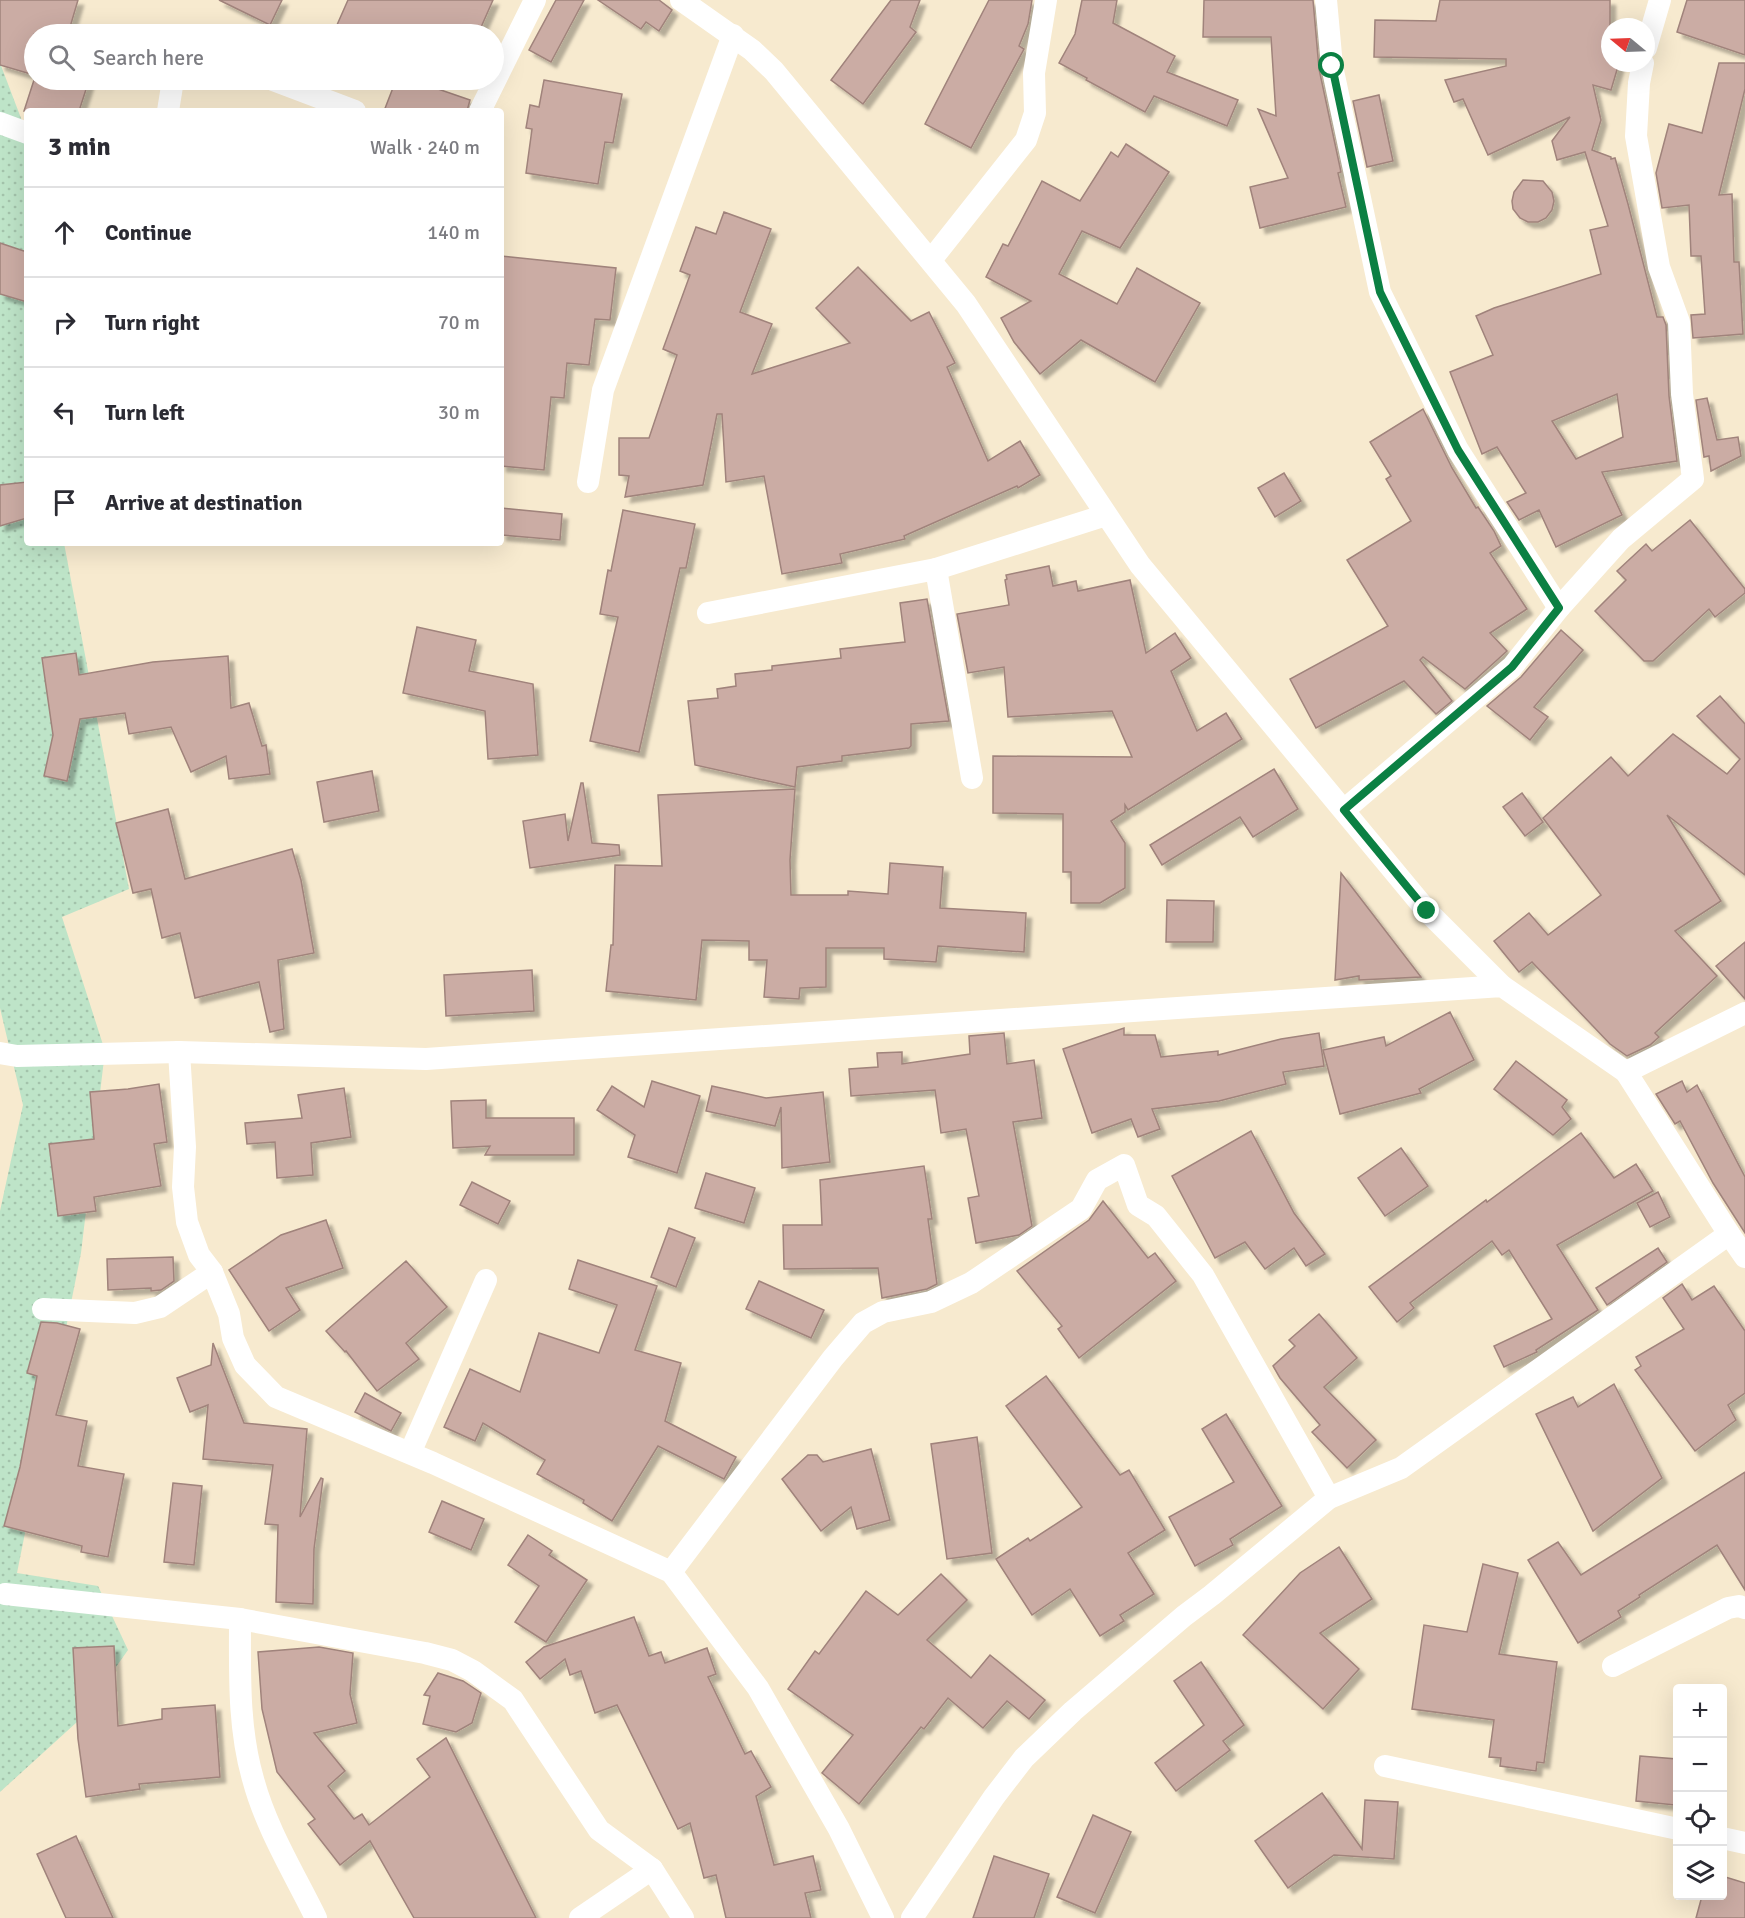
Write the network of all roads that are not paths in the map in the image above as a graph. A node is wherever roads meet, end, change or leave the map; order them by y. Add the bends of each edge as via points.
1 (534, 0) edge
2 (681, 0) edge
3 (1046, 0) edge
4 (1326, 0) edge
5 (1660, 0) edge
6 (1655, 18) edge
7 (733, 35) junction
8 (504, 62) edge
9 (1641, 72) edge
10 (171, 90) edge
11 (299, 90) edge
12 (490, 90) edge
13 (168, 108) edge
14 (347, 108) edge
15 (481, 108) edge
16 (0, 123) edge
17 (24, 132) edge
18 (931, 260) junction
19 (588, 482) dead end
20 (1106, 515) junction
21 (936, 569) junction
22 (1559, 608) junction
23 (708, 613) dead end
24 (972, 778) dead end
25 (1344, 810) junction
26 (1502, 986) junction
27 (1745, 1013) edge
28 (179, 1052) junction
29 (0, 1053) edge
30 (1626, 1072) junction
31 (1729, 1234) junction
32 (1745, 1257) edge
33 (212, 1272) junction
34 (486, 1280) dead end
35 (43, 1309) dead end
36 (410, 1453) junction
37 (1329, 1498) junction
38 (671, 1572) junction
39 (5, 1594) dead end
40 (1745, 1608) edge
41 (240, 1619) junction
42 (1613, 1666) dead end
43 (1385, 1766) dead end
44 (1673, 1828) edge
45 (1727, 1839) edge
46 (1745, 1843) edge
47 (652, 1869) junction
48 (316, 1918) edge
49 (580, 1918) edge
50 (683, 1918) edge
51 (883, 1918) edge
52 (912, 1918) edge

1 - 8 street
2 - 7 street
3 - 18 street via 1034,73 1035,113 1026,140
4 - 22 street via 1332,66 1380,292 1458,450
5 - 6 street
7 - 18 street via 774,71
7 - 19 street via 603,390
9 - 22 street via 1636,136 1659,267 1679,322 1682,394 1693,479 1621,539
10 - 13 street
11 - 14 street
12 - 15 street
16 - 17 street
18 - 20 street via 966,304
20 - 21 street
20 - 25 street via 1140,565
21 - 23 street
21 - 24 street
22 - 25 street via 1512,667
25 - 26 street via 1427,911
26 - 28 street via 426,1059
26 - 30 street
27 - 30 street
28 - 29 street via 17,1056
28 - 33 street via 187,1222 199,1255
30 - 31 street
31 - 32 street
31 - 37 street via 1401,1468
33 - 35 street via 160,1307 135,1313
33 - 36 street via 245,1365 276,1397
34 - 36 street
36 - 38 street
37 - 38 street via 1203,1275 1156,1215 1138,1205 1124,1165 1097,1180 1080,1209 971,1283 931,1302 883,1312 863,1323
37 - 52 street via 1073,1711 1024,1758
38 - 51 street via 759,1688 839,1829
39 - 41 street
40 - 42 street via 1728,1608
41 - 47 street via 426,1653 473,1671 513,1700 599,1830
41 - 48 street via 240,1701 253,1781 272,1830
43 - 44 street
45 - 46 street
47 - 49 street
47 - 50 street

